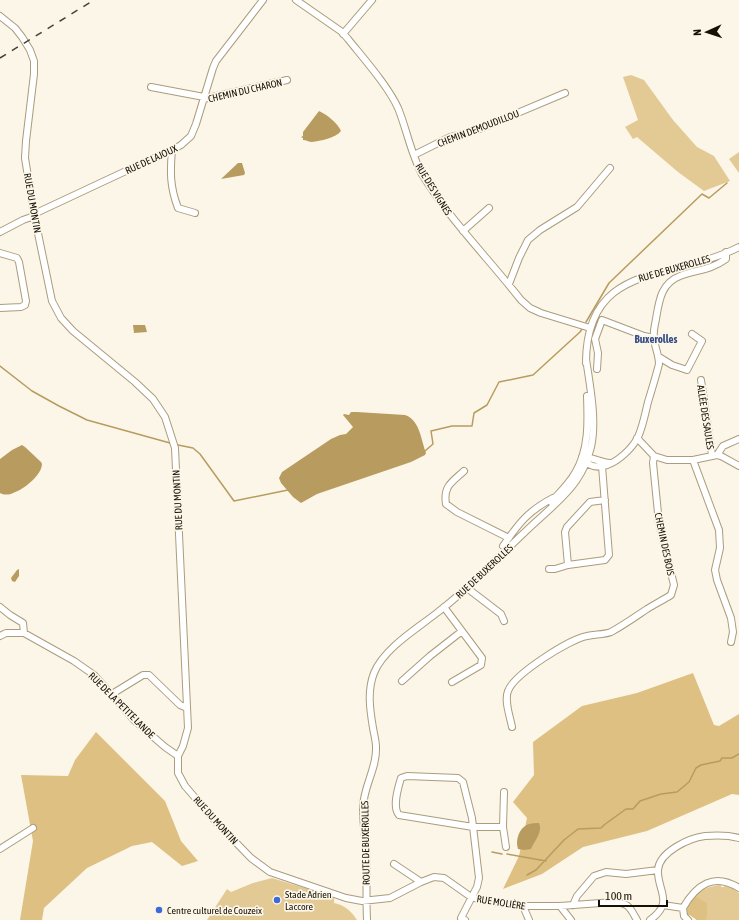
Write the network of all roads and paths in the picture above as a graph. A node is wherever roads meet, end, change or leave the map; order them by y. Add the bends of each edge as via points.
1 (263, 0) edge
2 (296, 0) edge
3 (372, 0) edge
4 (0, 16) edge
5 (343, 34) junction
6 (287, 80) dead end
7 (151, 87) dead end
8 (565, 93) dead end
9 (203, 98) junction
10 (172, 150) junction
11 (414, 155) junction
12 (610, 168) dead end
13 (489, 208) dead end
14 (195, 213) dead end
15 (34, 215) junction
16 (463, 231) junction
17 (0, 232) edge
18 (739, 247) edge
19 (0, 253) edge
20 (726, 256) junction
21 (508, 284) junction
22 (0, 308) edge
23 (590, 328) junction
24 (692, 334) dead end
25 (654, 338) junction
26 (659, 357) junction
27 (597, 368) dead end
28 (701, 380) dead end
29 (637, 438) junction
30 (739, 439) edge
31 (714, 455) junction
32 (654, 456) junction
33 (585, 459) junction
34 (693, 460) junction
35 (610, 463) junction
36 (602, 466) junction
37 (739, 466) edge
38 (464, 471) dead end
39 (556, 497) junction
40 (605, 500) junction
41 (517, 526) junction
42 (523, 533) junction
43 (509, 538) junction
44 (503, 546) dead end
45 (568, 565) junction
46 (549, 569) dead end
47 (467, 588) junction
48 (0, 607) edge
49 (444, 608) junction
50 (504, 621) dead end
51 (462, 631) junction
52 (24, 633) junction
53 (0, 636) edge
54 (731, 642) dead end
55 (402, 681) dead end
56 (452, 682) dead end
57 (112, 694) junction
58 (187, 708) junction
59 (512, 727) dead end
60 (178, 756) junction
61 (504, 792) dead end
62 (473, 827) junction
63 (503, 827) junction
64 (32, 828) dead end
65 (739, 838) edge
66 (506, 846) dead end
67 (0, 849) edge
68 (394, 864) dead end
69 (658, 870) junction
70 (421, 882) junction
71 (739, 888) edge
72 (471, 897) junction
73 (366, 901) junction
74 (573, 905) junction
75 (663, 905) junction
76 (524, 906) junction
77 (560, 906) junction
78 (683, 908) junction
79 (366, 920) edge
80 (465, 920) edge
81 (529, 920) edge
82 (571, 920) edge
83 (637, 920) edge
84 (650, 920) edge
85 (688, 920) edge

1 - 9 street, RUE DE LAJOUX via 216,61
2 - 5 street, RUE DES VIGNES
3 - 5 street
4 - 15 street, RUE DU MONTIN via 15,28 26,42 34,61 25,158
5 - 11 street, RUE DES VIGNES via 393,98
6 - 9 street, CHEMIN DU CHARON
7 - 9 street
8 - 11 street, CHEMIN DEMOUDILLOU via 477,130 450,137
9 - 10 street, RUE DE LAJOUX via 191,136
10 - 14 street via 170,170 173,195 178,208
10 - 15 street, RUE DE LAJOUX
11 - 16 street, RUE DES VIGNES via 423,176
12 - 21 street via 576,207 528,240
13 - 16 street
15 - 17 street, RUE DE LAJOUX
15 - 58 street, RUE DU MONTIN via 52,301 61,318 153,399 165,417 175,448
16 - 21 street, RUE DES VIGNES
18 - 20 street, RUE DE BUXEROLLES
19 - 22 street via 17,258 26,301 21,307
20 - 23 street, RUE DE BUXEROLLES via 629,282 608,297
20 - 25 street via 707,269 680,276 667,286 659,302
21 - 23 street, RUE DES VIGNES via 530,308
23 - 33 street, RUE DE BUXEROLLES via 586,359 593,431
24 - 26 street via 702,341 687,370
25 - 26 street
25 - 27 street via 602,320 595,339 598,353
26 - 29 street via 643,424
28 - 31 street, ALLÉE DES SAULES
29 - 32 street
29 - 35 street via 620,457
30 - 31 street via 723,446
31 - 34 street
31 - 37 street
32 - 34 street via 667,460
32 - 59 street, CHEMIN DES BOIS via 659,523 674,585 671,595 627,623 609,632 570,642 537,662 511,685 507,693
33 - 35 street via 590,457
33 - 36 street via 590,465
33 - 39 street, RUE DE BUXEROLLES
33 - 42 street, RUE DE BUXEROLLES via 577,480 567,492
34 - 54 street via 719,530 720,548 715,570 732,618
35 - 36 street
36 - 40 street
38 - 43 street via 446,488 446,504
39 - 41 street via 539,506
39 - 42 street, RUE DE BUXEROLLES
40 - 45 street via 590,502 567,527 565,532
40 - 45 street via 609,555 605,560
41 - 42 street
41 - 43 street
42 - 47 street, RUE DE BUXEROLLES
43 - 44 street
45 - 46 street
47 - 49 street, RUE DE BUXEROLLES
47 - 50 street via 501,614
48 - 52 street via 23,623
49 - 51 street
49 - 73 street, ROUTE DE BUXEROLLES via 392,649 381,661 370,686 369,702 376,758 365,792 363,808
51 - 55 street
51 - 56 street via 482,658 481,665
52 - 53 street via 6,633
52 - 57 street, RUE DE LA PETITE LANDE via 74,661 94,675
57 - 58 street via 143,675 149,675 180,705
57 - 60 street, RUE DE LA PETITE LANDE via 135,721
58 - 60 street, RUE DU MONTIN via 188,728
60 - 73 street, RUE DU MONTIN via 178,773 185,786 258,864 278,875 346,898
61 - 63 street
62 - 62 street via 463,782 458,778 402,778 395,808 399,815
62 - 63 street
62 - 72 street via 479,878
63 - 66 street
64 - 67 street
65 - 69 street via 704,836 687,841 661,860
68 - 70 street
69 - 74 street via 626,874 606,872 594,876 577,896
69 - 75 street via 664,893
70 - 72 street, RUE MOLIÈRE via 434,877 444,878
70 - 73 street, RUE MOLIÈRE via 390,898
71 - 78 street via 731,883 709,882 698,888
72 - 76 street, RUE MOLIÈRE
72 - 80 street via 461,918
73 - 79 street, ROUTE DE BUXEROLLES
74 - 77 street, RUE MOLIÈRE
74 - 83 street, RUE MOLIÈRE via 623,903 630,908
75 - 78 street
75 - 84 street
76 - 77 street, RUE MOLIÈRE
76 - 81 street
77 - 82 street
78 - 85 street via 684,916

